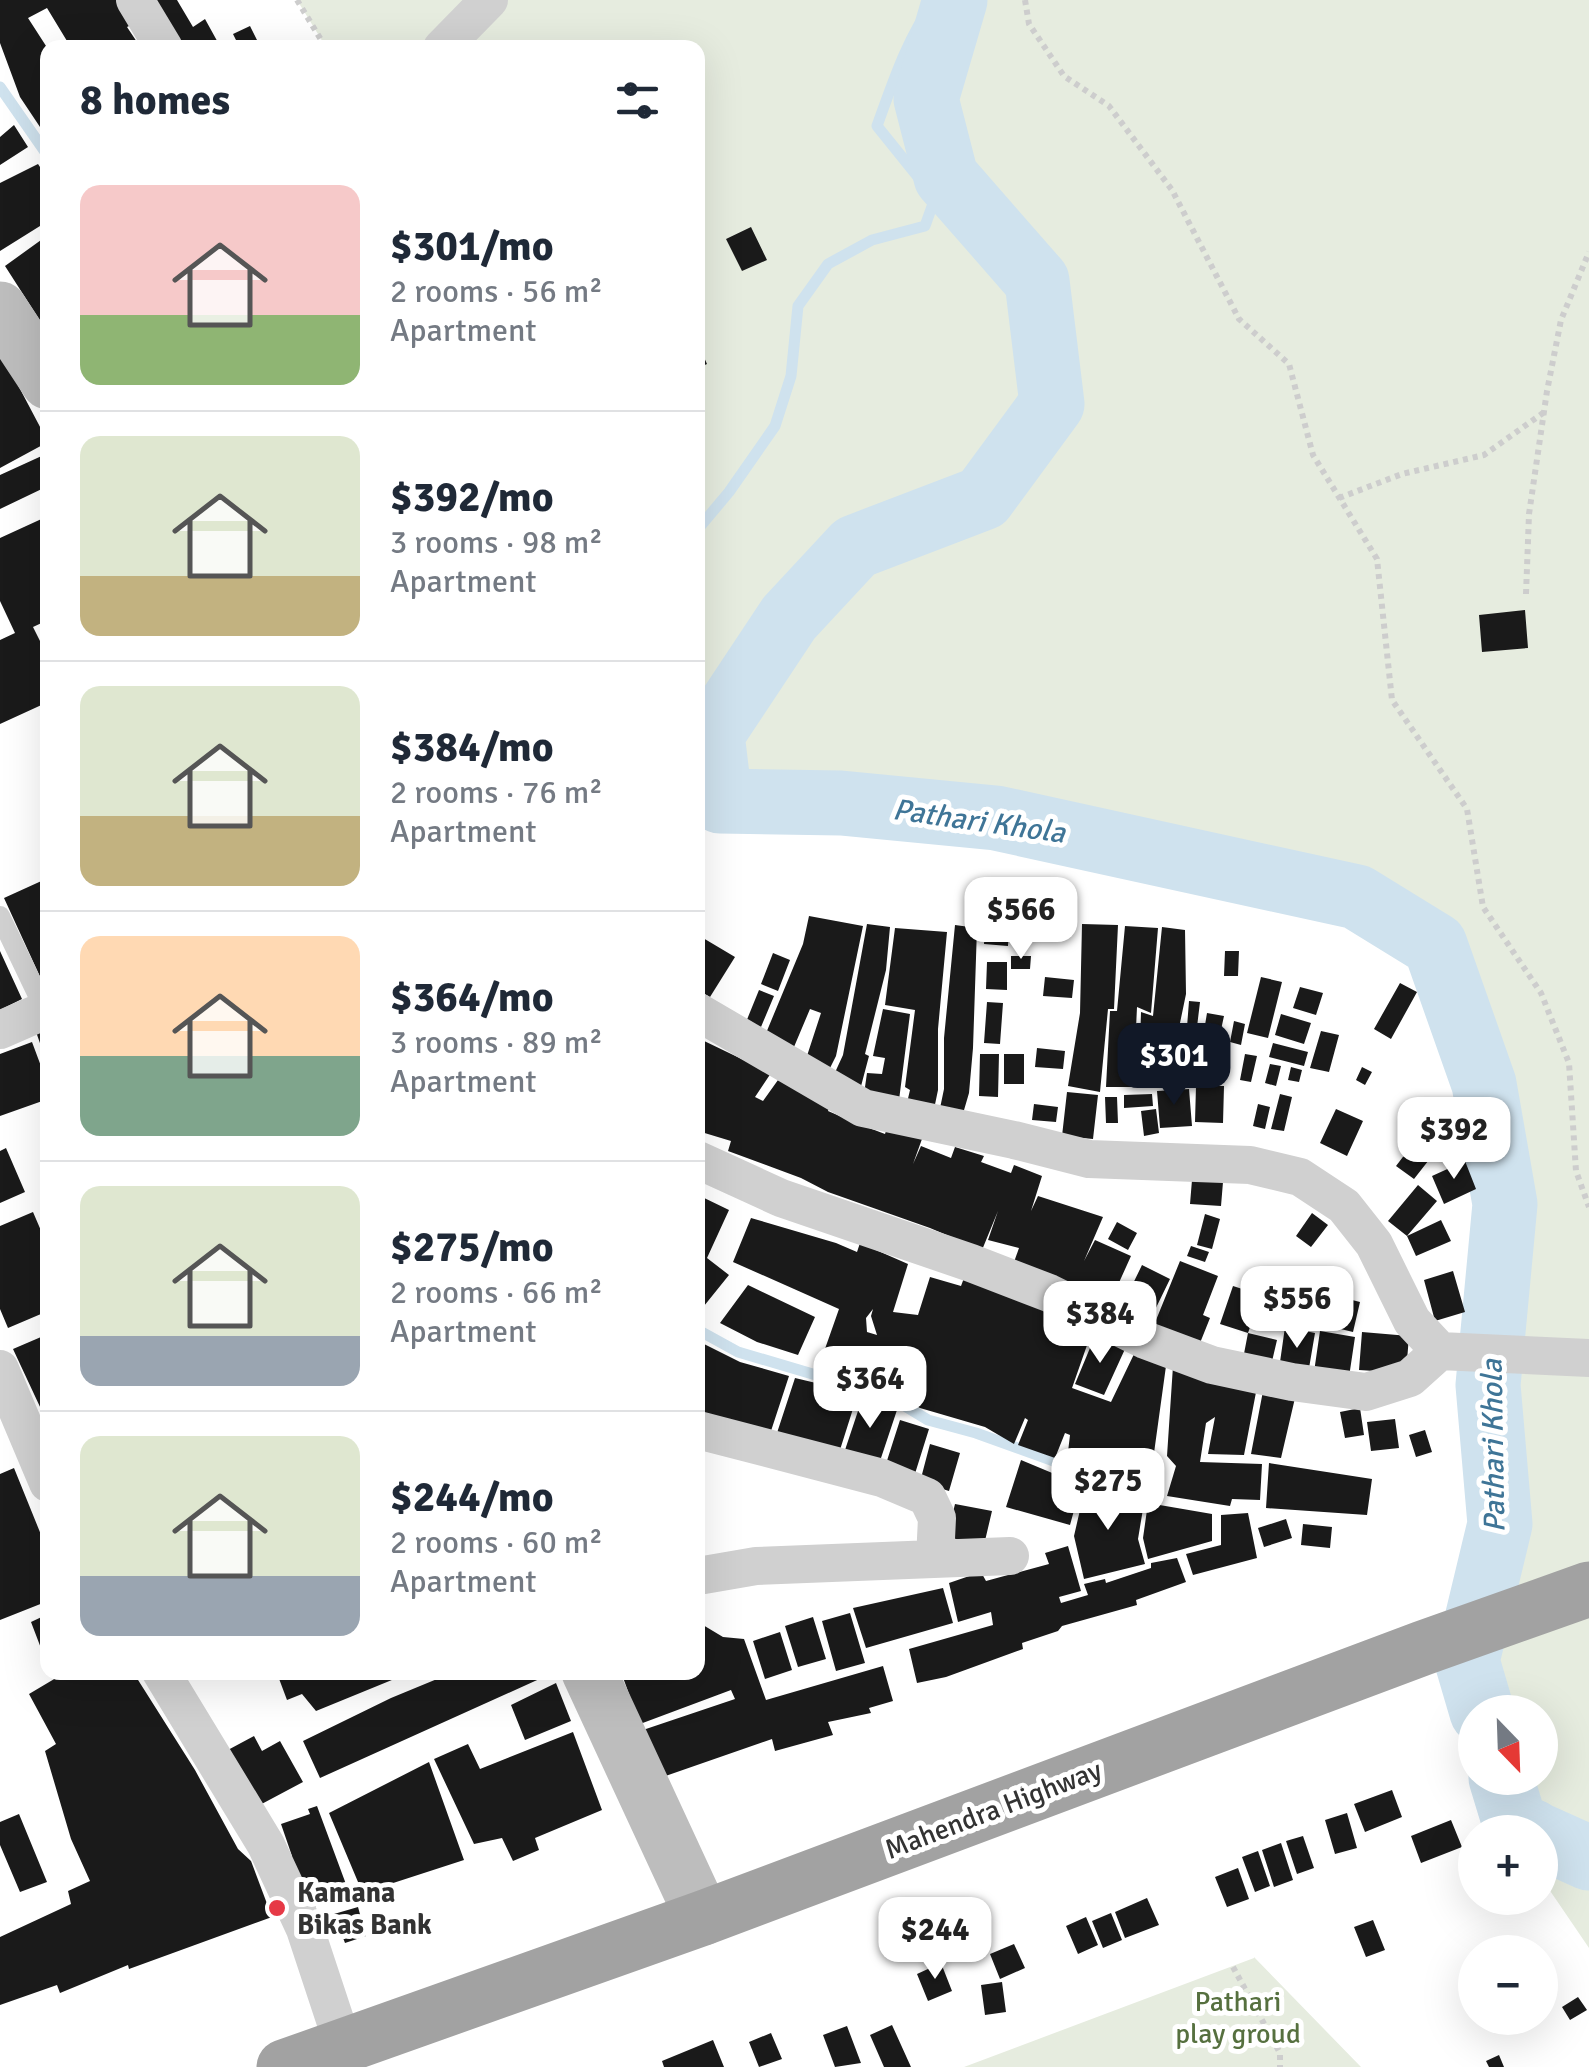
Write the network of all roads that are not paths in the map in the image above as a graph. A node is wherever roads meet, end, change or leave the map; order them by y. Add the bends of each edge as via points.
1 (134, 0) edge
2 (489, 0) edge
3 (159, 40) edge
4 (450, 40) edge
5 (0, 310) edge
6 (40, 364) edge
7 (0, 916) edge
8 (40, 997) edge
9 (40, 1012) edge
10 (705, 1016) edge
11 (0, 1030) edge
12 (705, 1163) edge
13 (1450, 1352) junction
14 (1589, 1358) edge
15 (0, 1370) edge
16 (705, 1432) edge
17 (40, 1463) edge
18 (1010, 1556) dead end
19 (935, 1559) junction
20 (705, 1575) edge
21 (1571, 1596) edge
22 (166, 1680) edge
23 (592, 1680) edge
24 (703, 1918) junction
25 (347, 2056) edge
26 (284, 2067) edge

1 - 3 street
2 - 4 street
5 - 6 main road
7 - 8 lane
9 - 11 street
10 - 13 street via 863,1108 1089,1159 1250,1165 1300,1177 1344,1206 1374,1244 1412,1322
12 - 13 street via 781,1198 1034,1287 1212,1365 1366,1392 1410,1378
13 - 14 street
15 - 17 street
16 - 19 street via 882,1478 927,1497 937,1518
18 - 19 street
19 - 20 street via 756,1566
21 - 24 highway, Mahendra Highway
22 - 25 street via 266,1845 305,1929
23 - 24 main road
24 - 25 highway, Mahendra Highway
25 - 26 highway, Mahendra Highway

